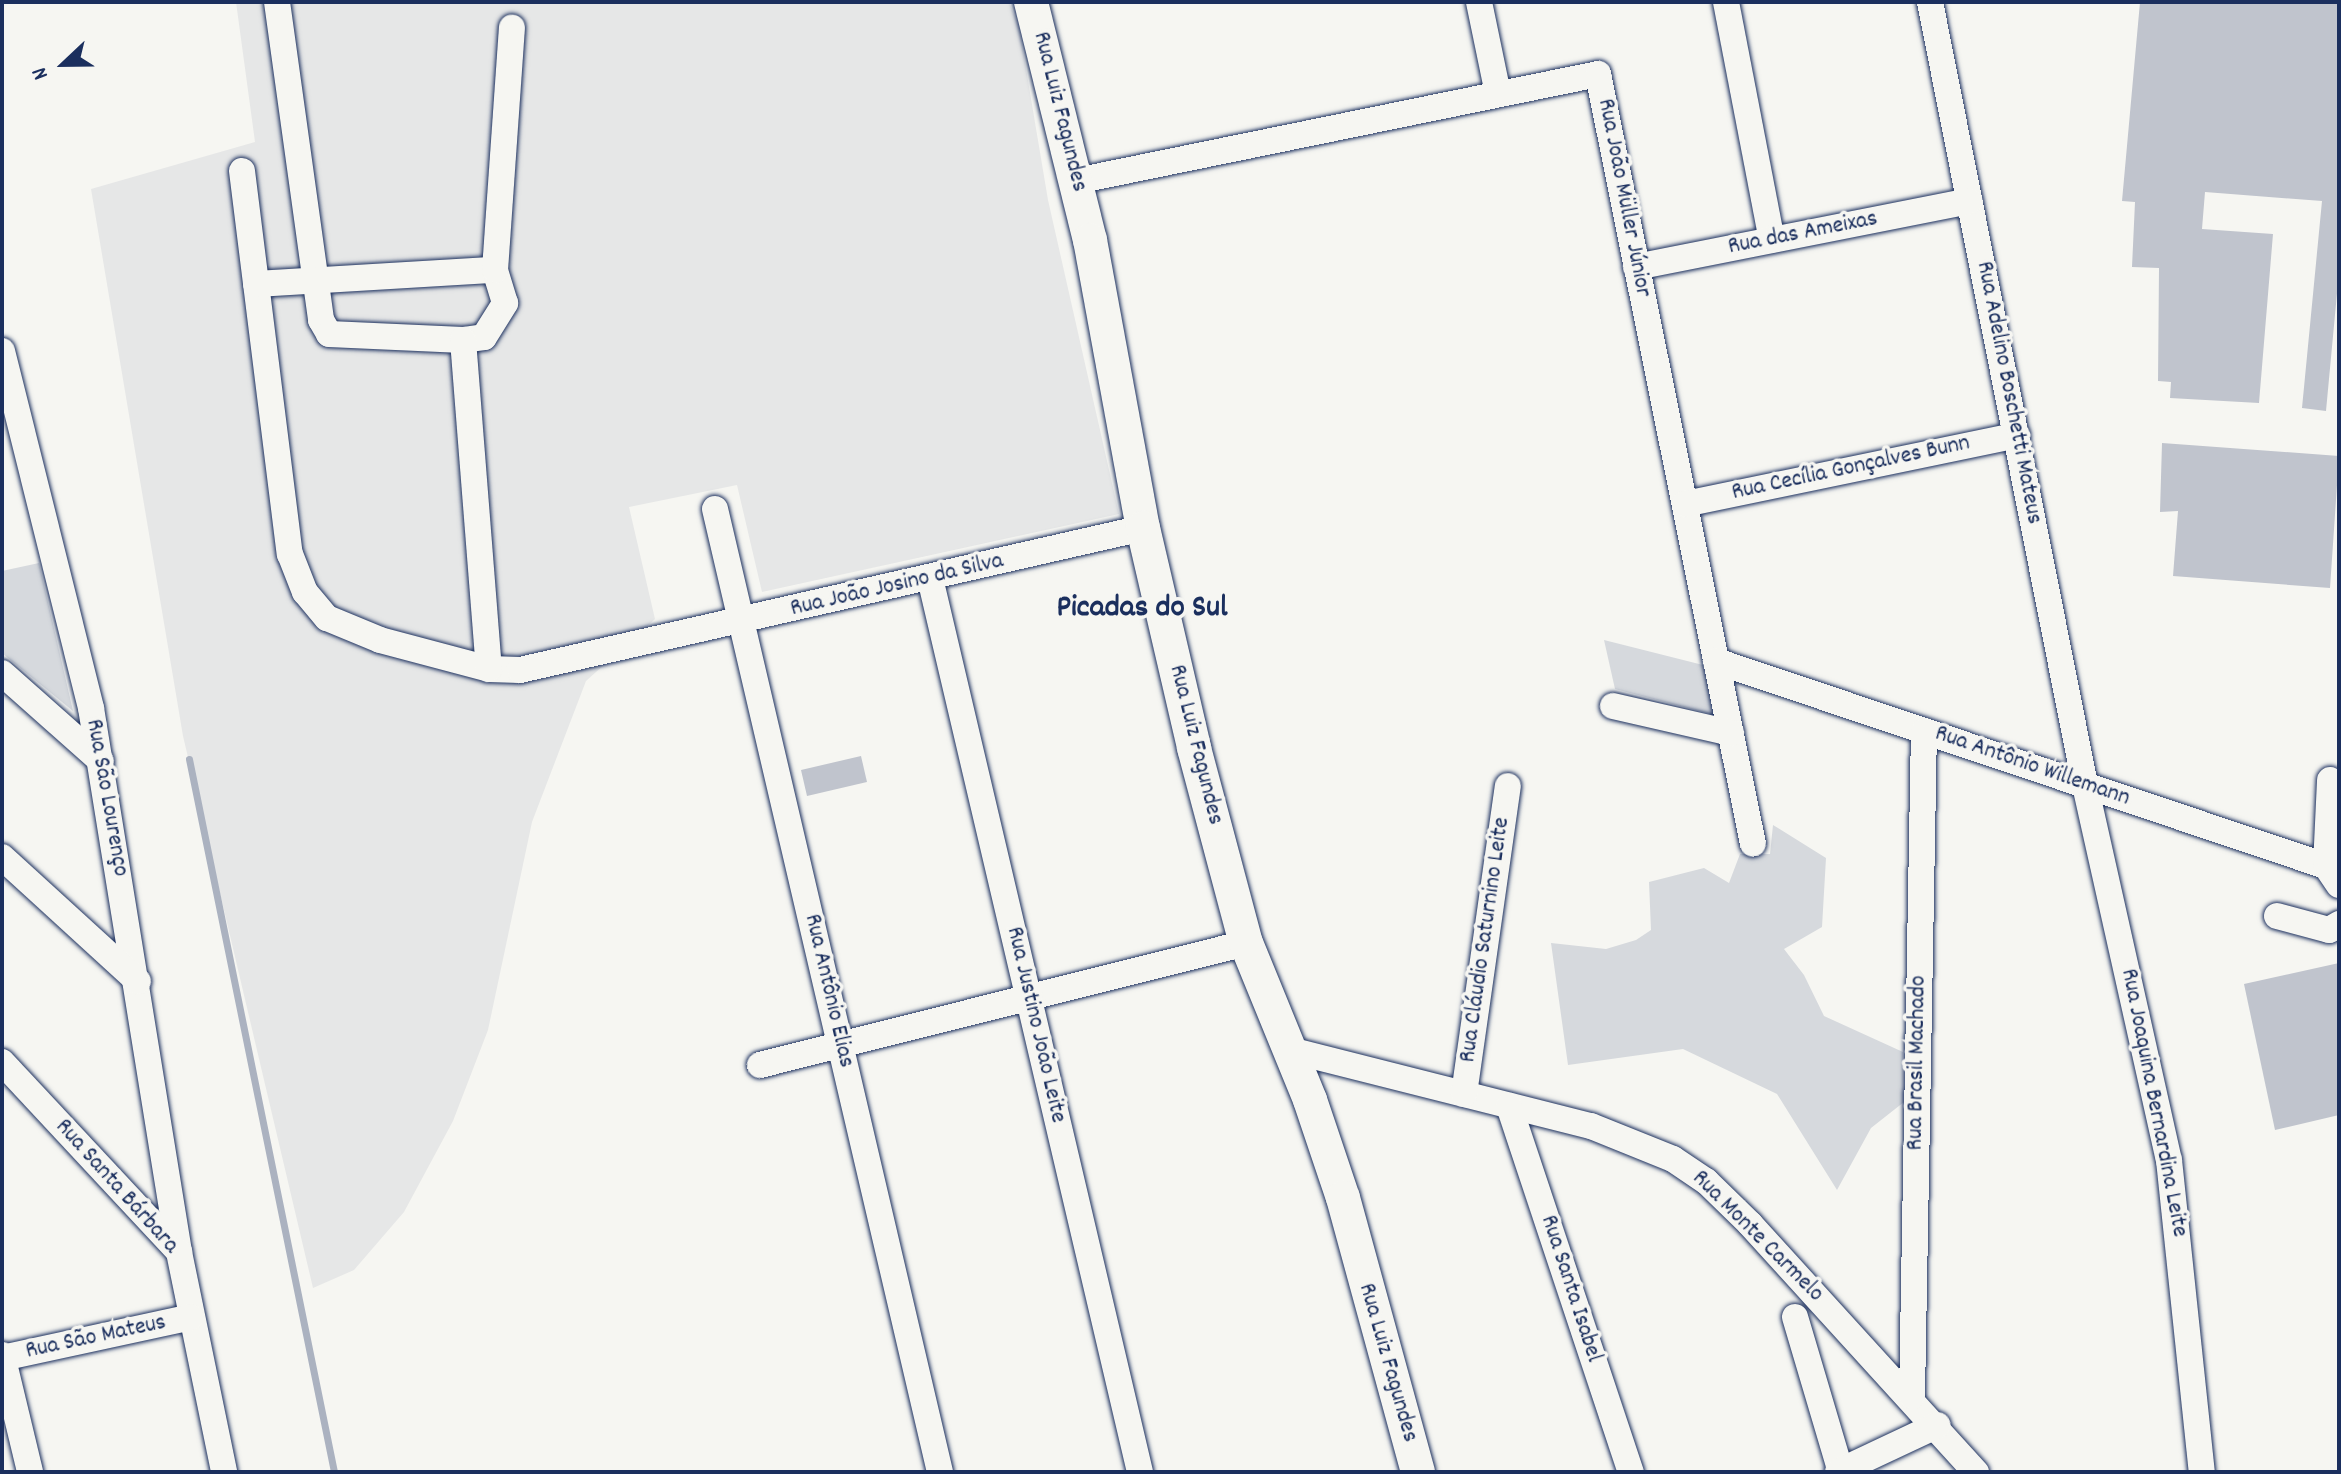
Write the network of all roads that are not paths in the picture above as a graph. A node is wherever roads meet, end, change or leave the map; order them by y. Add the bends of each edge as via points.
1 (277, 2) edge
2 (1031, 2) edge
3 (1479, 2) edge
4 (1726, 2) edge
5 (1930, 2) edge
6 (512, 28) dead end
7 (1498, 94) junction
8 (242, 171) dead end
9 (1076, 181) junction
10 (1970, 201) junction
11 (1772, 240) junction
12 (1636, 267) junction
13 (495, 270) junction
14 (316, 283) junction
15 (256, 284) junction
16 (463, 340) junction
17 (2, 351) edge
18 (2017, 435) junction
19 (1685, 504) junction
20 (715, 509) dead end
21 (1143, 528) junction
22 (930, 578) junction
23 (742, 623) junction
24 (1716, 661) junction
25 (489, 669) junction
26 (2, 673) edge
27 (1613, 706) dead end
28 (1924, 731) junction
29 (1731, 733) junction
30 (101, 761) junction
31 (2330, 780) dead end
32 (2085, 785) junction
33 (1508, 786) dead end
34 (1753, 844) dead end
35 (2, 857) edge
36 (2332, 876) edge
37 (2277, 916) dead end
38 (2339, 924) edge
39 (1246, 943) junction
40 (138, 981) junction
41 (1029, 1000) junction
42 (841, 1046) junction
43 (1290, 1050) junction
44 (2, 1062) edge
45 (760, 1065) dead end
46 (1464, 1094) junction
47 (1509, 1106) junction
48 (179, 1252) junction
49 (191, 1317) junction
50 (1795, 1317) dead end
51 (3, 1357) edge
52 (1912, 1396) junction
53 (1938, 1425) junction
54 (30, 1472) edge
55 (224, 1472) edge
56 (940, 1472) edge
57 (1140, 1472) edge
58 (1418, 1472) edge
59 (1631, 1472) edge
60 (1840, 1472) edge
61 (1976, 1472) edge
62 (2202, 1472) edge

1 - 14 street
2 - 9 main road, Rua Luiz Fagundes
3 - 7 street
4 - 11 street
5 - 10 street, Rua Adelino Boschetti Mateus
6 - 13 street
7 - 9 street, Rua João Müller Júnior
7 - 12 street, Rua João Müller Júnior via 1598,74
8 - 15 street, Rua João Josino da Silva
9 - 21 main road, Rua Luiz Fagundes
10 - 11 street, Rua das Ameixas
10 - 18 street, Rua Adelino Boschetti Mateus
11 - 12 street, Rua das Ameixas
12 - 19 street, Rua João Müller Júnior
13 - 14 street
13 - 16 street via 505,303 494,328 484,337
14 - 15 street
14 - 16 street via 321,320 329,334
15 - 25 street, Rua João Josino da Silva via 290,554 305,592 327,618 380,640
16 - 25 street
17 - 30 street, Rua São Lourenço
18 - 19 street, Rua Cecília Gonçalves Bunn
18 - 32 street, Rua Adelino Boschetti Mateus
19 - 24 street, Rua João Müller Júnior
20 - 23 street, Rua Antônio Elias
21 - 22 street, Rua João Josino da Silva
21 - 39 main road, Rua Luiz Fagundes
22 - 23 street, Rua João Josino da Silva
22 - 41 street, Rua Justino João Leite
23 - 25 street, Rua João Josino da Silva via 520,670
23 - 42 street, Rua Antônio Elias
24 - 28 street, Rua Antônio Willemann
24 - 29 street, Rua João Müller Júnior
26 - 30 street
27 - 29 street
28 - 32 street, Rua Antônio Willemann
28 - 52 street, Rua Brasil Machado
29 - 34 street, Rua João Müller Júnior
30 - 40 street, Rua São Lourenço
31 - 36 street
32 - 36 street, Rua Antônio Willemann
32 - 62 street, Rua Joaquina Bernardina Leite via 2169,1160
33 - 46 street, Rua Cláudio Saturnino Leite
35 - 40 street
37 - 38 street via 2329,930
39 - 41 street
39 - 43 main road, Rua Luiz Fagundes
40 - 48 street, Rua São Lourenço
41 - 42 street
41 - 57 street, Rua Justino João Leite
42 - 45 street
42 - 56 street, Rua Antônio Elias
43 - 46 street, Rua Monte Carmelo
43 - 58 main road, Rua Luiz Fagundes via 1343,1198
44 - 48 street, Rua Santa Bárbara
46 - 47 street, Rua Monte Carmelo
47 - 52 street, Rua Monte Carmelo via 1633,1139 1698,1175
47 - 59 street, Rua Santa Isabel
48 - 49 street, Rua Santa Bárbara
49 - 51 street, Rua São Mateus
49 - 55 street, Rua Santa Bárbara
50 - 60 street
51 - 54 street
52 - 53 street, Rua Monte Carmelo
53 - 60 street
53 - 61 street, Rua Monte Carmelo

